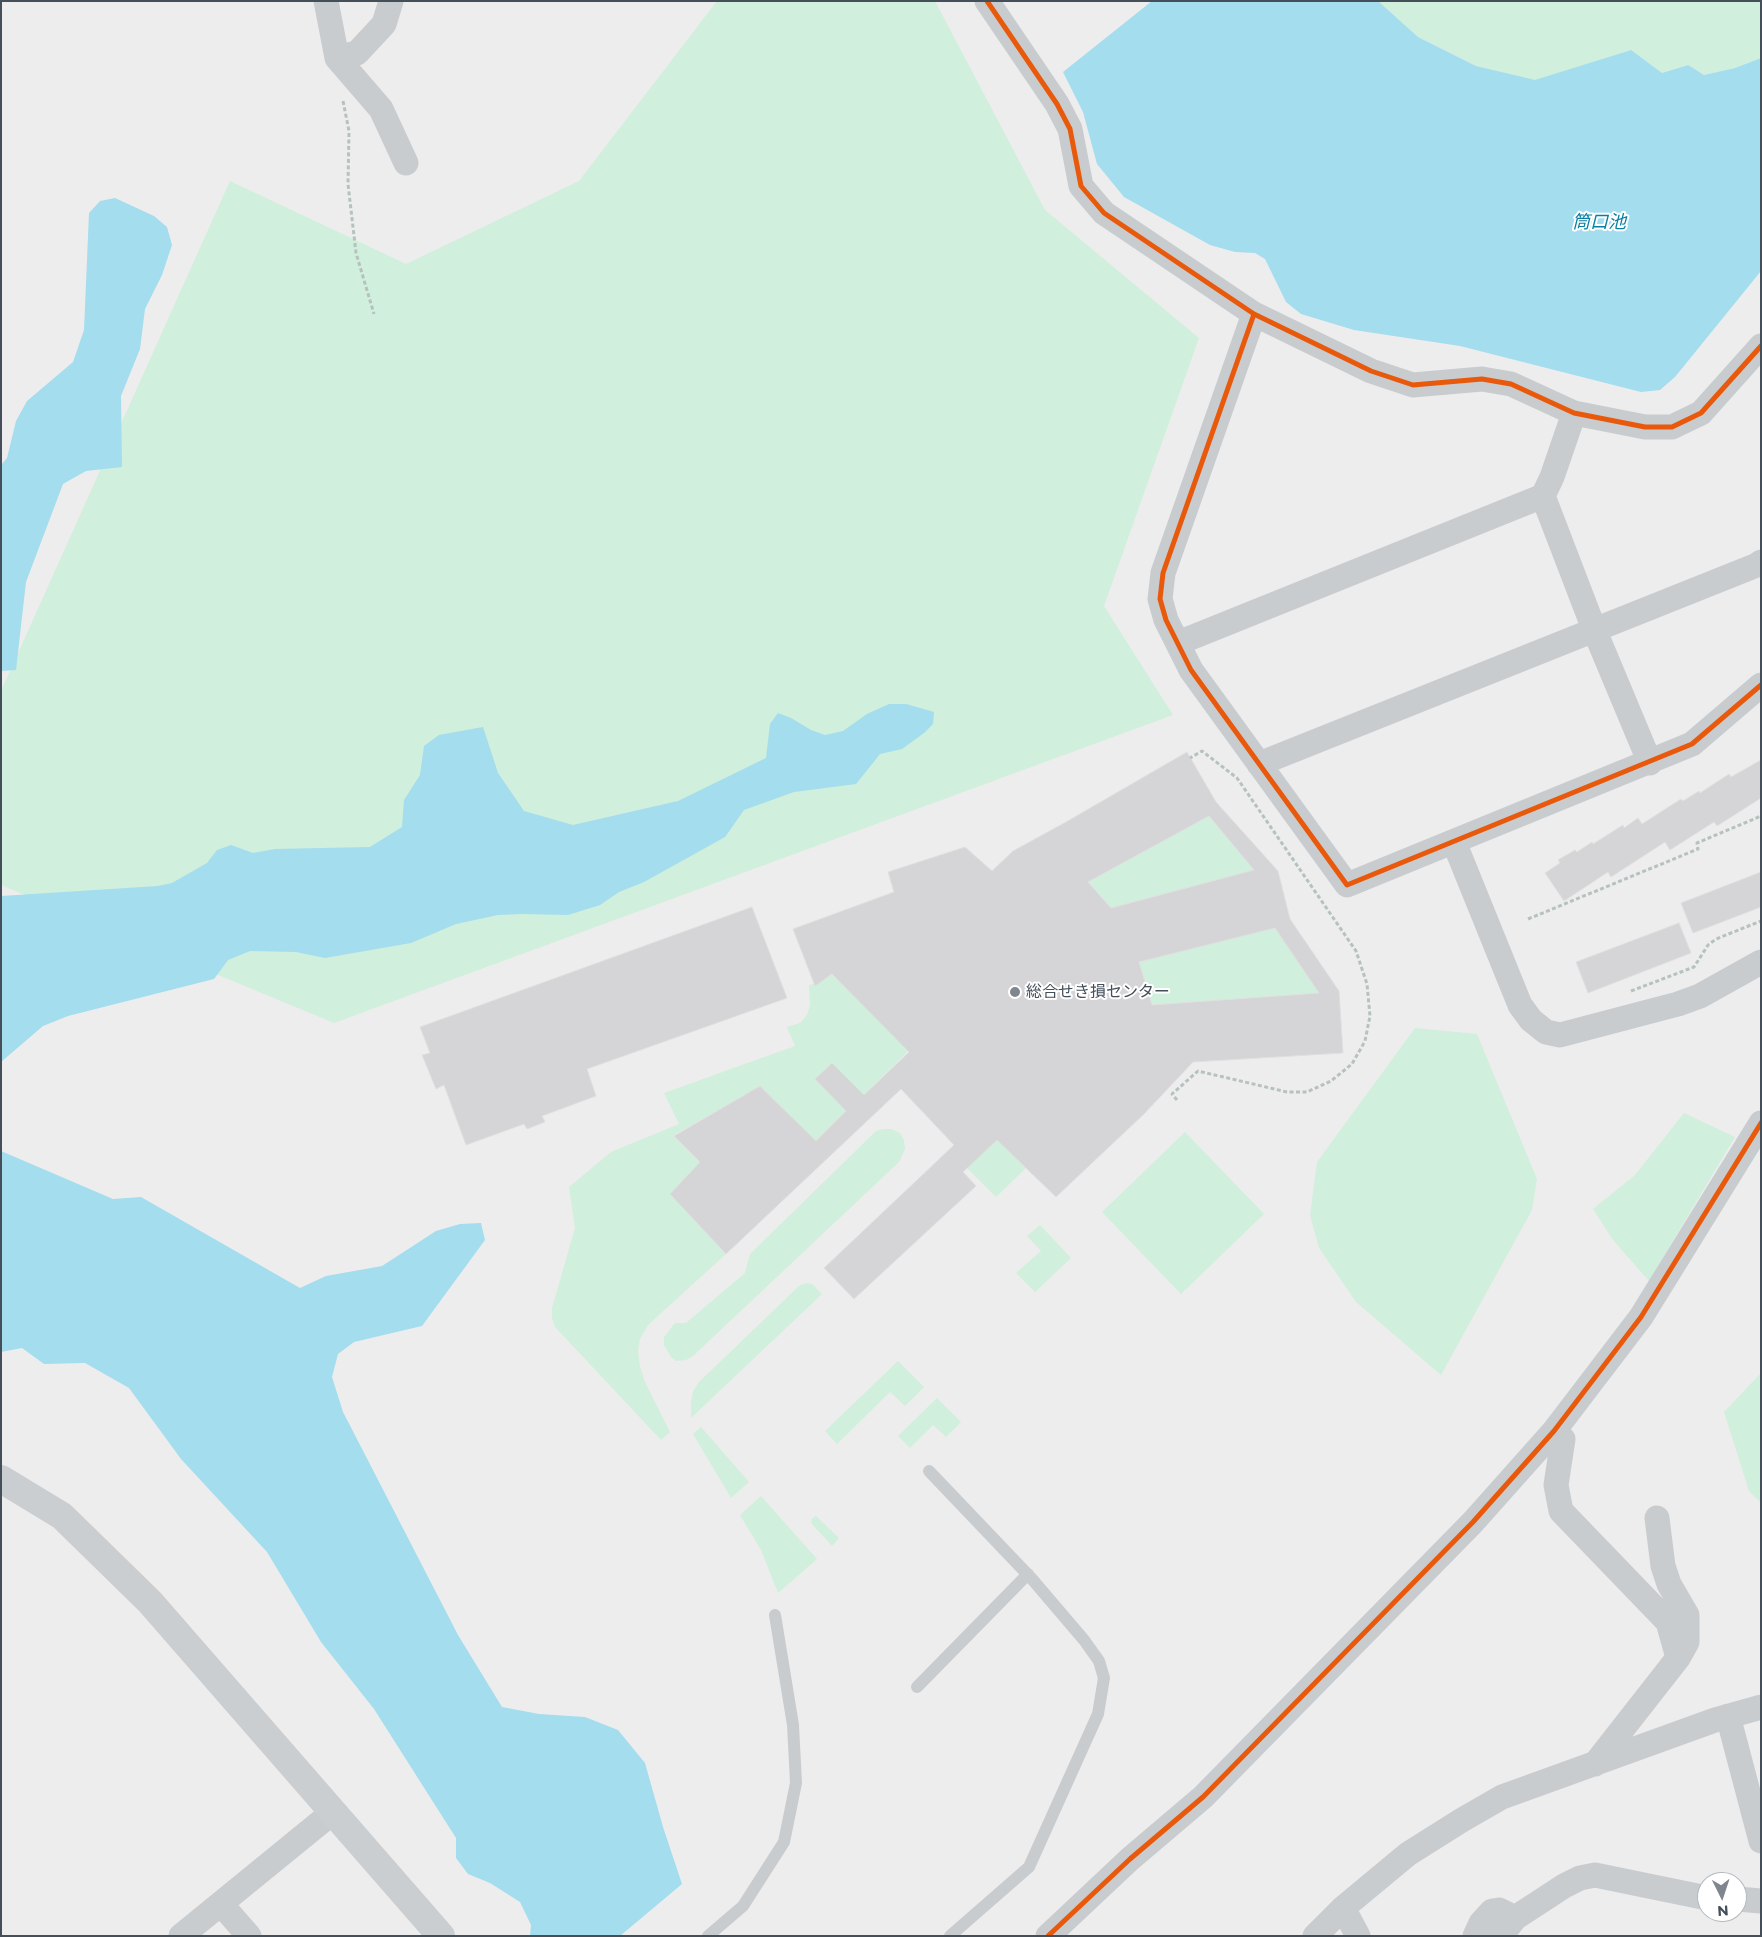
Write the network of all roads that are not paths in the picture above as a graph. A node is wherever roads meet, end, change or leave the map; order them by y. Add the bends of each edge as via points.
1 (326, 1) edge
2 (391, 1) edge
3 (987, 1) edge
4 (337, 58) junction
5 (406, 162) dead end
6 (1254, 314) junction
7 (1761, 346) edge
8 (1574, 413) junction
9 (1543, 496) junction
10 (1761, 562) edge
11 (1594, 629) junction
12 (1178, 643) junction
13 (1761, 685) edge
14 (1650, 763) junction
15 (1260, 764) junction
16 (1454, 842) junction
17 (1761, 962) edge
18 (1761, 1123) edge
19 (1554, 1431) junction
20 (929, 1471) dead end
21 (2, 1480) edge
22 (1657, 1518) dead end
23 (1028, 1574) junction
24 (774, 1615) dead end
25 (1678, 1658) junction
26 (917, 1687) dead end
27 (1761, 1706) edge
28 (1728, 1716) junction
29 (1595, 1764) junction
30 (333, 1812) junction
31 (1761, 1841) edge
32 (1697, 1896) edge
33 (1747, 1900) edge
34 (1761, 1901) edge
35 (221, 1904) junction
36 (1343, 1908) junction
37 (1508, 1927) edge
38 (182, 1936) edge
39 (249, 1936) edge
40 (441, 1936) edge
41 (708, 1936) edge
42 (950, 1936) edge
43 (1048, 1936) edge
44 (1315, 1936) edge
45 (1358, 1936) edge
46 (1475, 1936) edge

1 - 4 street
2 - 4 street via 384,24 357,53
3 - 6 street via 1057,104 1070,128 1081,186 1104,213
4 - 5 street via 381,109
6 - 8 street via 1372,371 1413,385 1482,379 1511,384
6 - 12 street via 1163,573 1160,600
7 - 8 street via 1701,413 1672,427 1645,427
8 - 9 street
9 - 11 street
9 - 12 street
10 - 11 street
11 - 14 street
11 - 15 street
12 - 15 street via 1191,670
13 - 14 street via 1692,744
14 - 16 street
15 - 16 street via 1347,886
16 - 17 street via 1520,1005 1546,1032 1560,1035 1678,1004 1700,996
18 - 19 street via 1641,1317
19 - 25 street via 1564,1439 1556,1484 1561,1511 1668,1622
19 - 43 street via 1473,1522 1204,1797 1130,1859
20 - 23 lane
21 - 30 street via 62,1516 150,1602
22 - 25 street via 1663,1566 1669,1584 1687,1615 1686,1642
23 - 26 lane
23 - 42 lane via 1099,1661 1104,1678 1103,1693 1098,1714 1029,1867
24 - 41 lane via 793,1725 796,1783 784,1842 743,1906
25 - 29 street
27 - 28 street
28 - 29 street
28 - 31 street
29 - 36 street via 1502,1797 1408,1854
30 - 35 street
30 - 40 street
32 - 37 street via 1595,1875 1564,1886
33 - 34 street
35 - 38 street
35 - 39 street
36 - 44 street
36 - 45 street
37 - 46 street via 1499,1910 1492,1911

